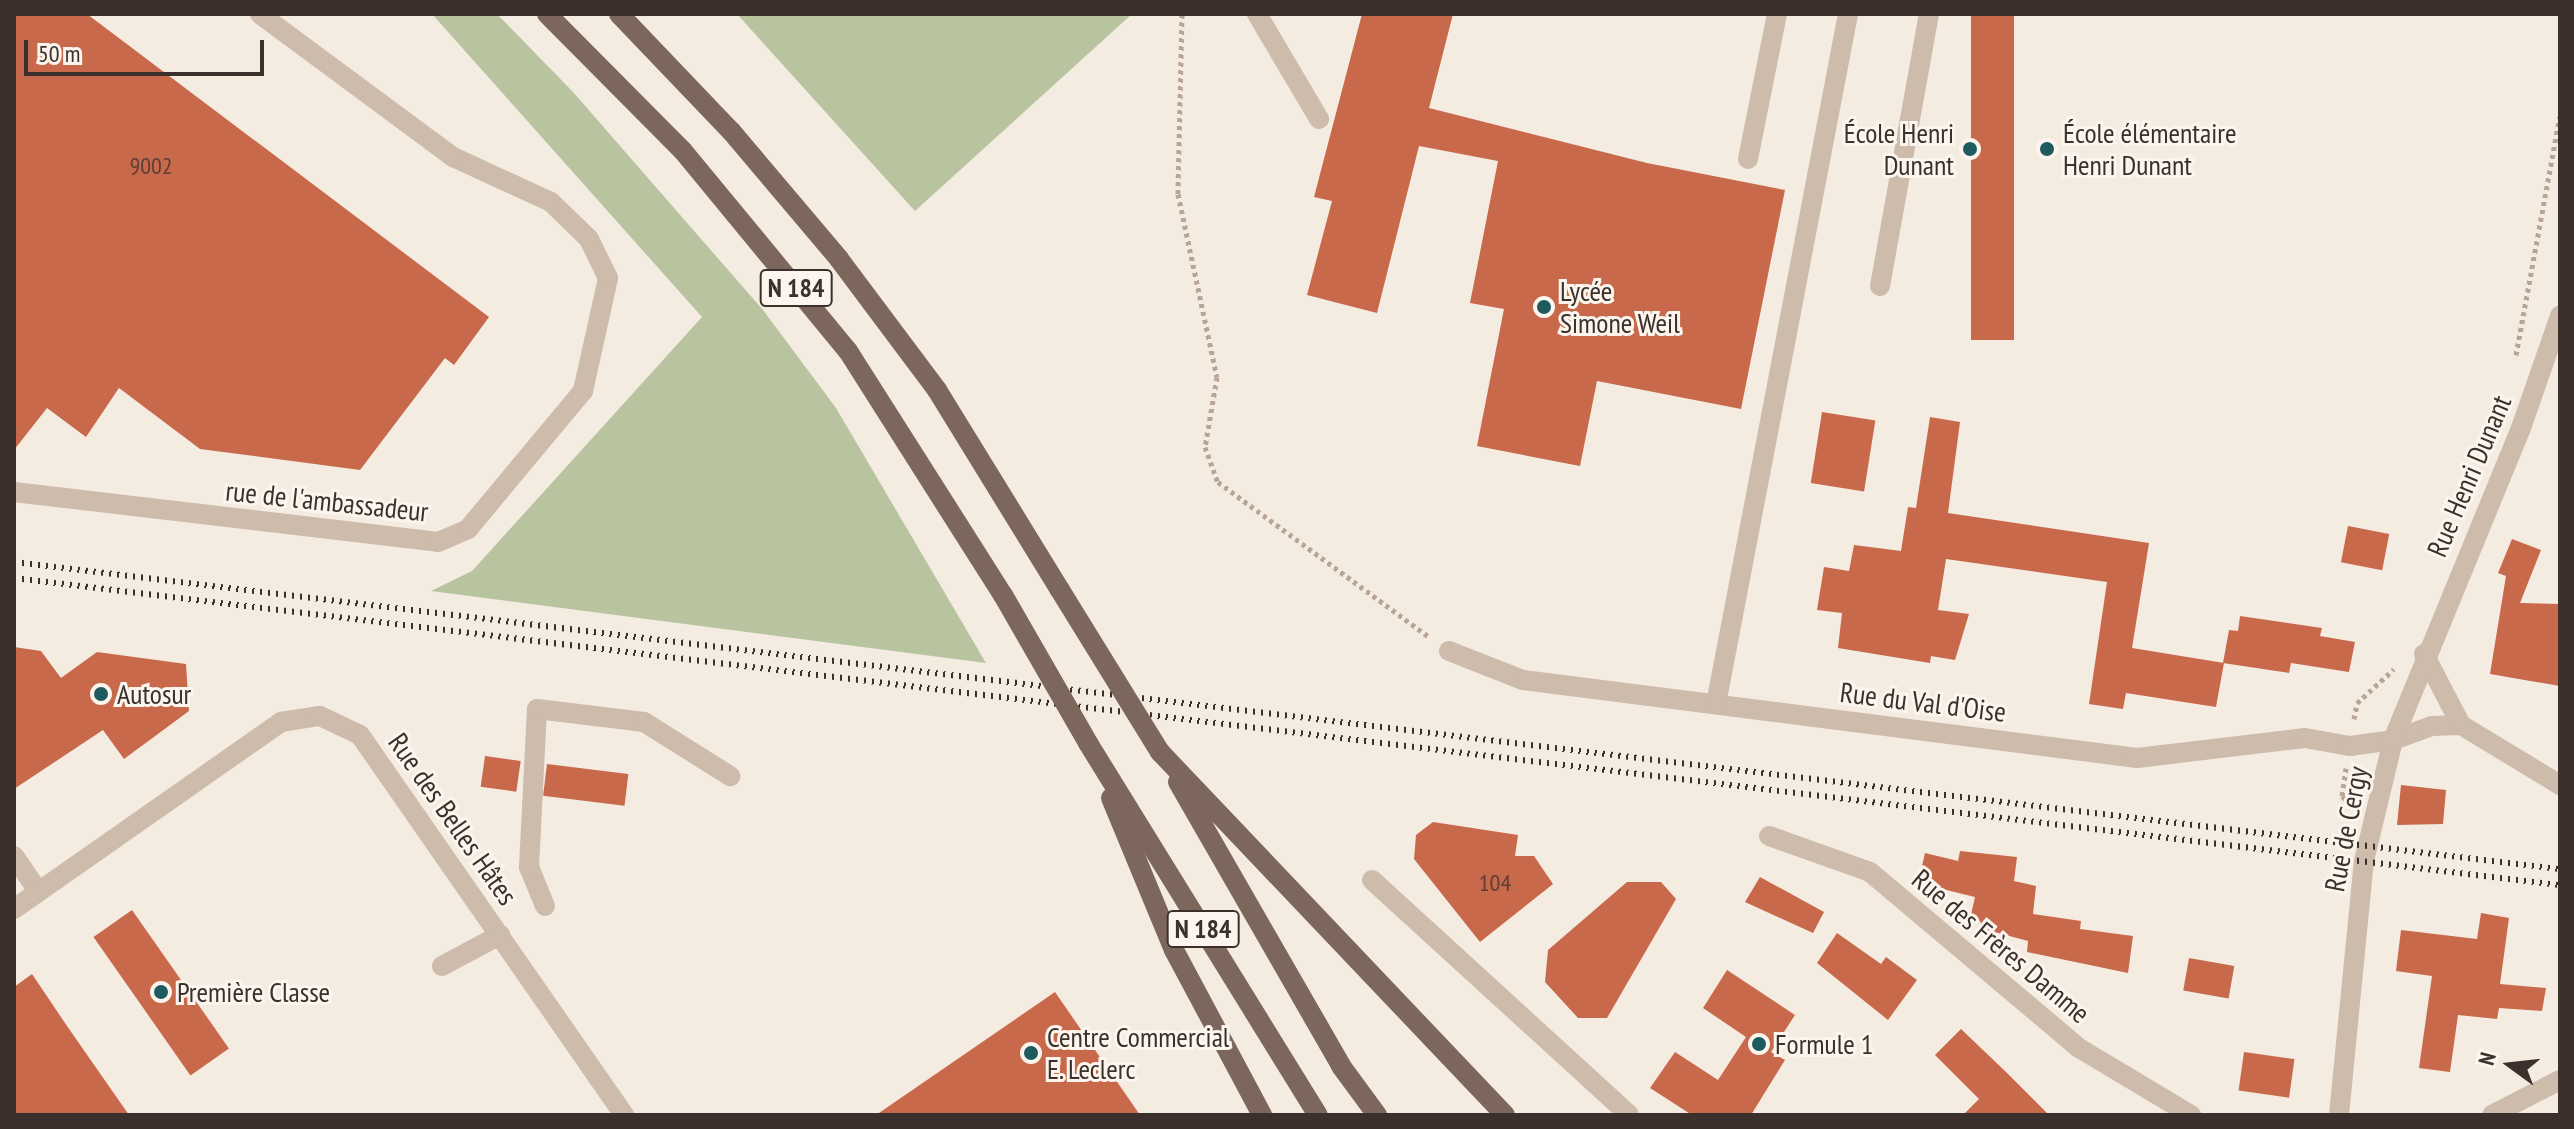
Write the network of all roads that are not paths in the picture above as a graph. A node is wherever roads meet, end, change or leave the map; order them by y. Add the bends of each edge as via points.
1 (260, 14) edge
2 (547, 14) edge
3 (619, 14) edge
4 (1257, 14) edge
5 (1777, 14) edge
6 (1848, 14) edge
7 (1929, 14) edge
8 (1319, 119) dead end
9 (1748, 159) dead end
10 (1880, 286) dead end
11 (2560, 316) edge
12 (14, 492) edge
13 (1449, 651) road end
14 (2424, 654) junction
15 (1716, 704) junction
16 (2461, 725) junction
17 (2393, 740) junction
18 (1088, 743) junction
19 (1160, 752) junction
20 (730, 776) dead end
21 (2560, 785) edge
22 (1769, 836) dead end
23 (14, 856) edge
24 (1372, 880) dead end
25 (38, 891) junction
26 (545, 906) dead end
27 (14, 909) edge
28 (500, 935) junction
29 (442, 966) dead end
30 (2560, 1080) edge
31 (624, 1115) edge
32 (1262, 1115) edge
33 (1318, 1115) edge
34 (1377, 1115) edge
35 (1505, 1115) edge
36 (1629, 1115) edge
37 (2191, 1115) edge
38 (2339, 1115) edge
39 (2492, 1115) edge

1 - 12 street, rue de l'ambassadeur via 453,157 551,202 589,239 608,278 583,391 498,498 468,529 438,542
2 - 18 main road, N 184, bridge via 683,151 848,351 1003,595
3 - 19 main road, N 184, bridge via 731,131 839,259 937,390
4 - 8 street
5 - 9 street
6 - 15 street
7 - 10 street
11 - 14 street, Rue Henri Dunant via 2521,428
13 - 15 street, Rue du Val d'Oise via 1523,680
14 - 16 street
14 - 17 street, Rue Henri Dunant
15 - 17 street, Rue du Val d'Oise via 2137,758 2305,738 2350,746
16 - 17 street, Rue de Cergy via 2432,726
16 - 21 street
17 - 38 street, Rue de Cergy via 2364,861
18 - 32 main road via 1174,950
18 - 33 main road, N 184
19 - 34 main road, N 184 via 1341,1066
19 - 35 main road
20 - 26 street via 644,722 537,709 529,867
22 - 37 street, Rue des Frères Damme via 1870,872 2079,1048
23 - 25 street
24 - 36 street
25 - 27 street, Rue des Belles Hâtes
25 - 28 street, Rue des Belles Hâtes via 281,722 320,716 360,735
28 - 29 street
28 - 31 street, Rue des Belles Hâtes
30 - 39 street

